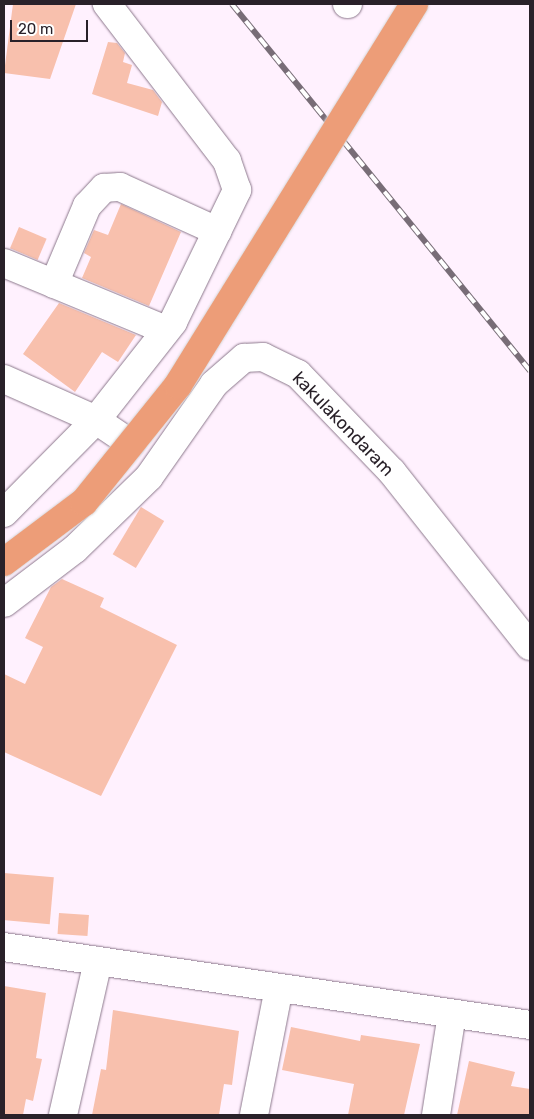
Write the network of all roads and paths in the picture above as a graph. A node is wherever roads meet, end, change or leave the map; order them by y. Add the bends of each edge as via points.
1 (107, 4) edge
2 (414, 4) edge
3 (217, 231) junction
4 (4, 263) edge
5 (54, 284) junction
6 (166, 330) junction
7 (4, 379) edge
8 (96, 420) junction
9 (130, 443) junction
10 (4, 513) edge
11 (4, 562) edge
12 (4, 603) edge
13 (530, 646) edge
14 (4, 947) edge
15 (98, 961) junction
16 (279, 988) junction
17 (452, 1014) junction
18 (530, 1025) edge
19 (63, 1115) edge
20 (254, 1115) edge
21 (436, 1115) edge

1 - 3 street via 227,161 237,181 234,200
2 - 9 highway, bridge via 178,385
3 - 5 street via 120,187 104,188 87,206
3 - 6 street
4 - 5 street
5 - 6 street
6 - 8 street
7 - 8 street
8 - 9 street
8 - 10 street
9 - 11 highway, bridge via 84,502
12 - 13 street, kakulakondaram via 75,549 149,478 214,384 244,358 263,356 298,374 392,472
14 - 15 street
15 - 16 street
15 - 19 street
16 - 17 street
16 - 20 street
17 - 18 street
17 - 21 street

